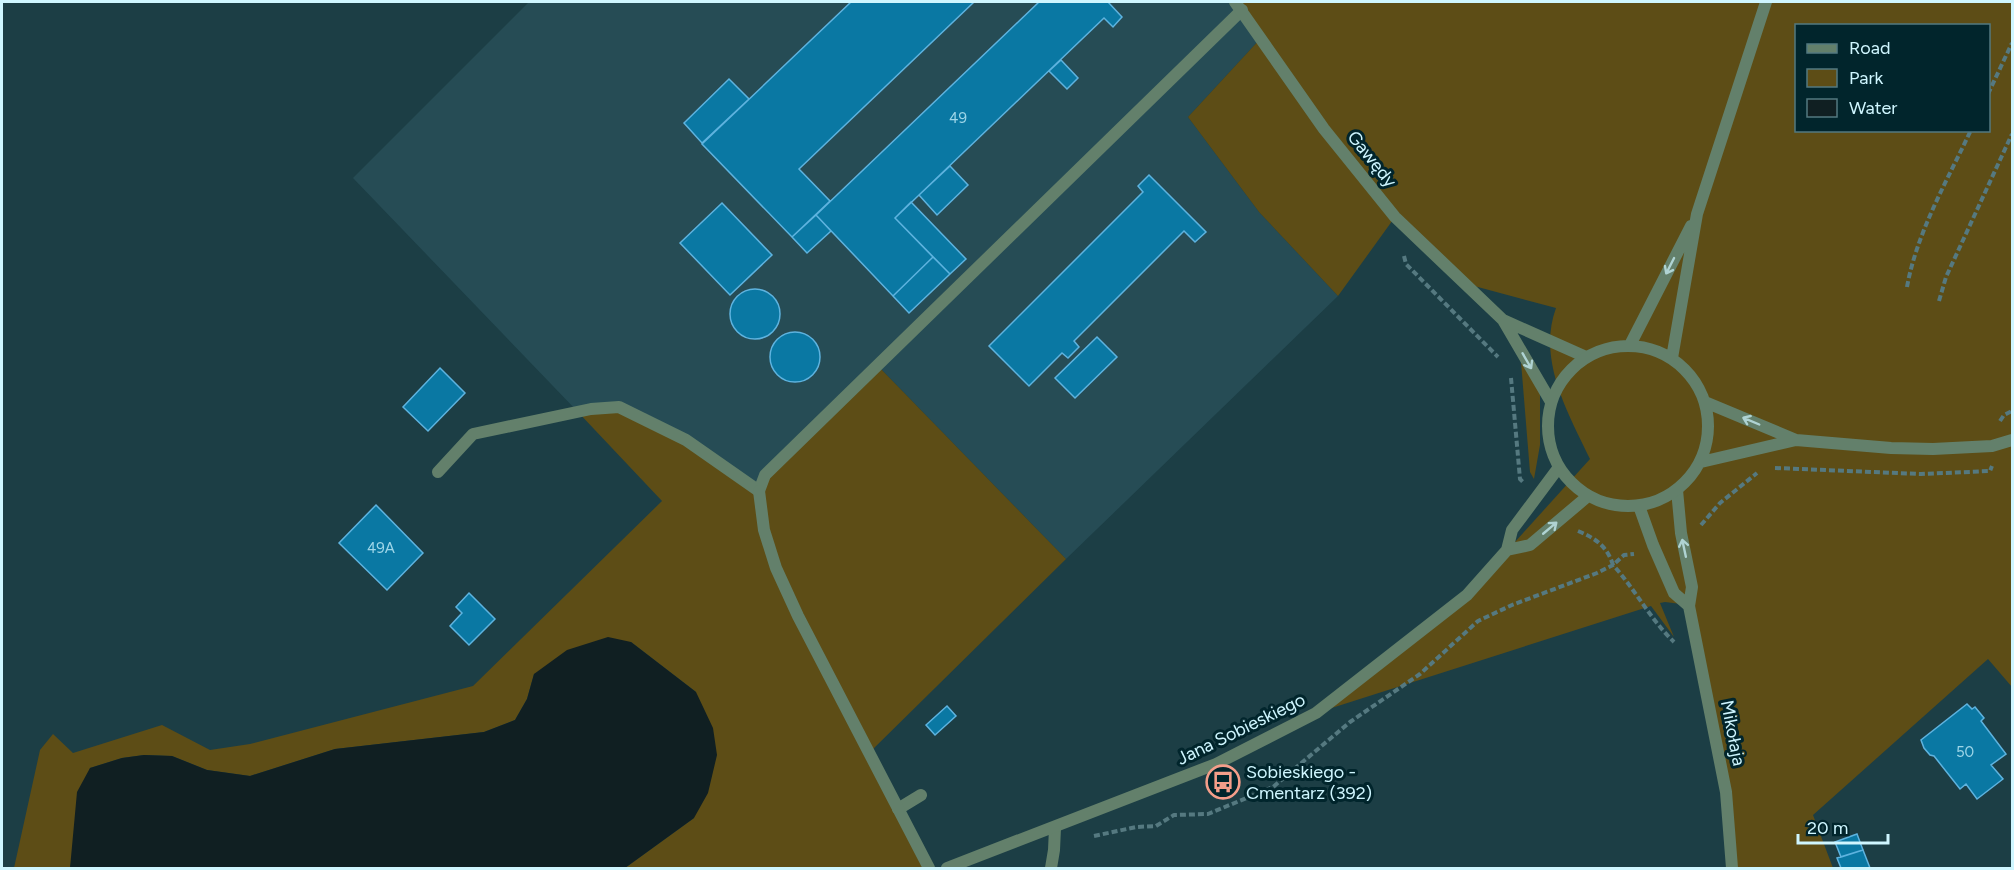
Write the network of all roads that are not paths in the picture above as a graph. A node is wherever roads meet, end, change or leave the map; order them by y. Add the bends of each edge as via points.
1 (1766, 2) edge
2 (1238, 6) edge
3 (1697, 214) junction
4 (1503, 320) junction
5 (1630, 345) junction
6 (1586, 357) junction
7 (1672, 358) junction
8 (1551, 402) junction
9 (1706, 402) junction
10 (1796, 440) junction
11 (2013, 440) edge
12 (1701, 462) junction
13 (1559, 467) junction
14 (438, 472) dead end
15 (1677, 490) junction
16 (759, 491) junction
17 (1588, 496) junction
18 (1640, 506) junction
19 (1507, 550) junction
20 (1689, 606) junction
21 (921, 795) dead end
22 (898, 809) junction
23 (1055, 828) junction
24 (929, 868) edge
25 (947, 868) edge
26 (1051, 868) edge
27 (1732, 868) edge

1 - 3 street
2 - 4 street, Gawędy via 1324,129 1395,217
2 - 16 street via 765,475
3 -> 5 street
3 - 7 street
4 - 6 street, Gawędy
4 -> 8 street, Gawędy
5 - 6 street via 1607,348
5 - 7 street via 1652,348
6 - 8 street via 1559,384
7 - 9 street via 1693,377
8 - 13 street via 1550,446
10 -> 9 street
9 - 12 street via 1709,422
10 - 11 street via 1933,449 1992,446
10 - 12 street
12 - 15 street
13 - 17 street
13 - 19 street, Jana Sobieskiego via 1512,530
14 - 16 street via 473,434 591,409 619,407 686,440
15 - 18 street
20 -> 15 street, Mikołaja via 1692,587
16 - 22 street via 764,530 776,568
17 - 18 street via 1613,505
19 -> 17 street via 1530,545
18 - 20 street, Mikołaja via 1674,593
19 - 23 street, Jana Sobieskiego via 1467,595 1316,713 1216,764
20 - 27 street, Mikołaja via 1726,792
21 - 22 street
22 - 24 street
23 - 25 street, Jana Sobieskiego
23 - 26 street

